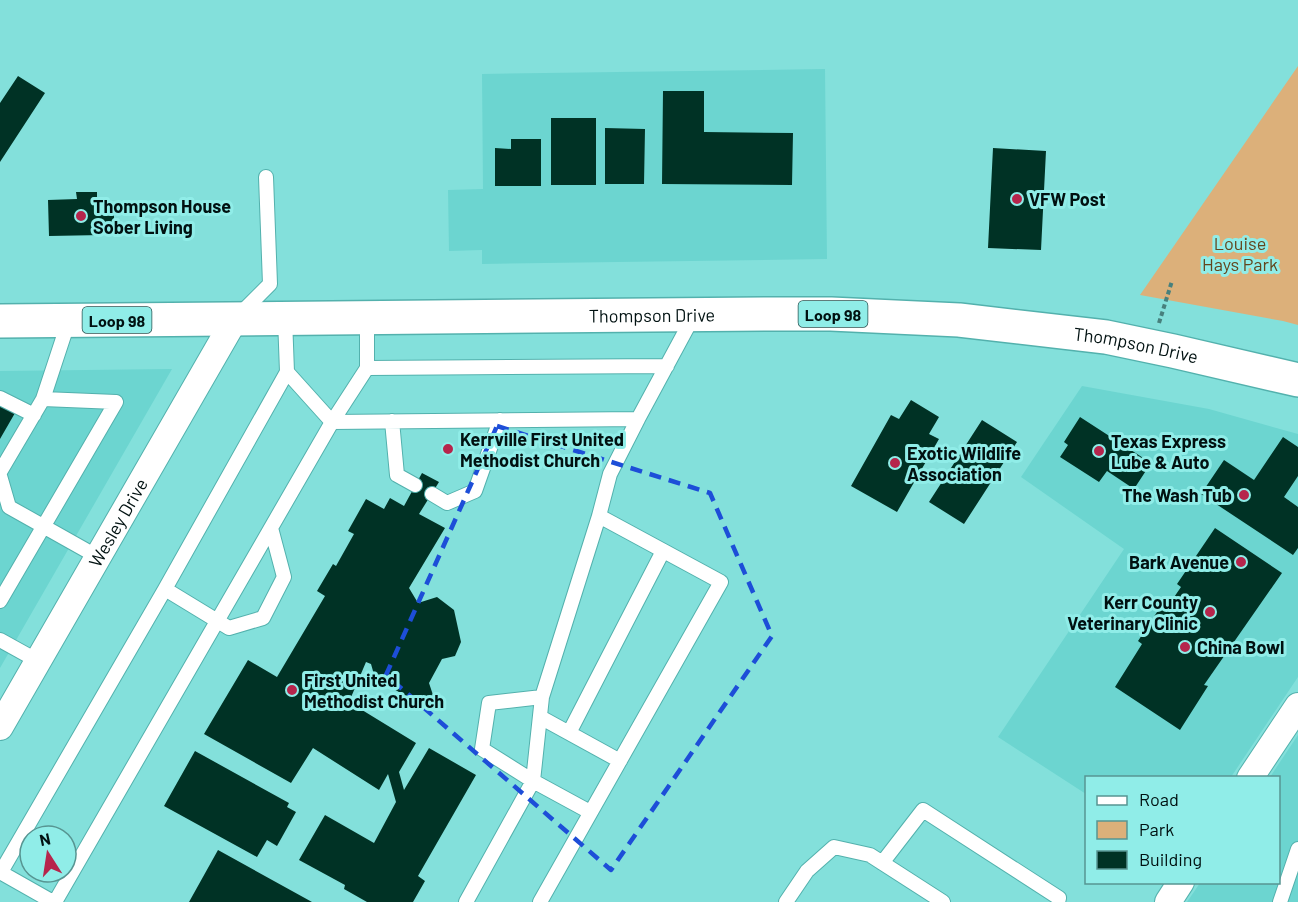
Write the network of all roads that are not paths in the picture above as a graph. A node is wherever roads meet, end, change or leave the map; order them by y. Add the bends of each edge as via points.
1 (266, 177) dead end
2 (694, 315) junction
3 (368, 317) junction
4 (285, 318) junction
5 (235, 319) junction
6 (69, 320) junction
7 (0, 321) edge
8 (667, 366) junction
9 (367, 368) junction
10 (287, 372) junction
11 (1298, 380) edge
12 (0, 398) edge
13 (43, 399) junction
14 (34, 415) junction
15 (638, 419) junction
16 (500, 420) junction
17 (392, 421) junction
18 (332, 422) junction
19 (0, 474) edge
20 (415, 485) dead end
21 (432, 494) dead end
22 (599, 516) junction
23 (43, 527) junction
24 (271, 528) junction
25 (663, 551) junction
26 (98, 557) junction
27 (165, 589) junction
28 (0, 601) edge
29 (217, 621) junction
30 (0, 640) edge
31 (38, 661) junction
32 (542, 697) junction
33 (1298, 706) edge
34 (540, 717) junction
35 (0, 727) edge
36 (569, 733) junction
37 (620, 761) junction
38 (1252, 776) edge
39 (533, 781) junction
40 (590, 813) junction
41 (1298, 849) edge
42 (882, 863) junction
43 (1, 872) edge
44 (1180, 884) edge
45 (54, 902) edge
46 (466, 902) edge
47 (540, 902) edge
48 (786, 902) edge
49 (943, 902) edge
50 (1058, 902) edge
51 (1168, 902) edge
52 (1280, 902) edge

1 - 5 lane via 270,284
2 - 3 main road, Thompson Drive / Loop 98
2 - 8 lane
2 - 11 main road, Thompson Drive / Loop 98 via 831,314 958,320 1106,337
3 - 4 main road, Thompson Drive / Loop 98
3 - 9 lane
4 - 5 main road, Thompson Drive / Loop 98
4 - 10 lane
5 - 6 main road, Thompson Drive / Loop 98
5 - 26 street, Wesley Drive
6 - 7 main road, Thompson Drive / Loop 98
6 - 13 lane
8 - 9 lane
8 - 15 lane
9 - 18 lane
10 - 18 lane
10 - 27 lane
12 - 14 lane
13 - 14 lane
13 - 23 lane via 116,402
14 - 19 lane
15 - 16 lane
15 - 22 lane via 610,474
16 - 17 lane
16 - 21 lane via 475,491 447,503
17 - 18 lane
17 - 20 lane via 397,475
18 - 24 lane
19 - 23 lane via 9,507
22 - 25 lane
22 - 32 lane
23 - 26 lane
23 - 28 lane
24 - 29 lane
24 - 29 lane via 284,577 263,618 229,628
25 - 36 lane
25 - 37 lane via 721,582
26 - 31 street, Wesley Drive
27 - 29 lane
27 - 43 lane
29 - 45 lane
30 - 31 lane
31 - 35 street, Wesley Drive
32 - 34 lane
32 - 39 lane via 489,703 482,749
33 - 38 street
34 - 36 lane
34 - 39 lane
36 - 37 lane
37 - 40 lane
39 - 40 lane
39 - 46 lane
40 - 47 lane
41 - 52 lane
42 - 48 lane via 870,855 834,847 807,872
42 - 49 lane
42 - 50 lane via 923,810 1059,897
43 - 45 lane
44 - 51 street

